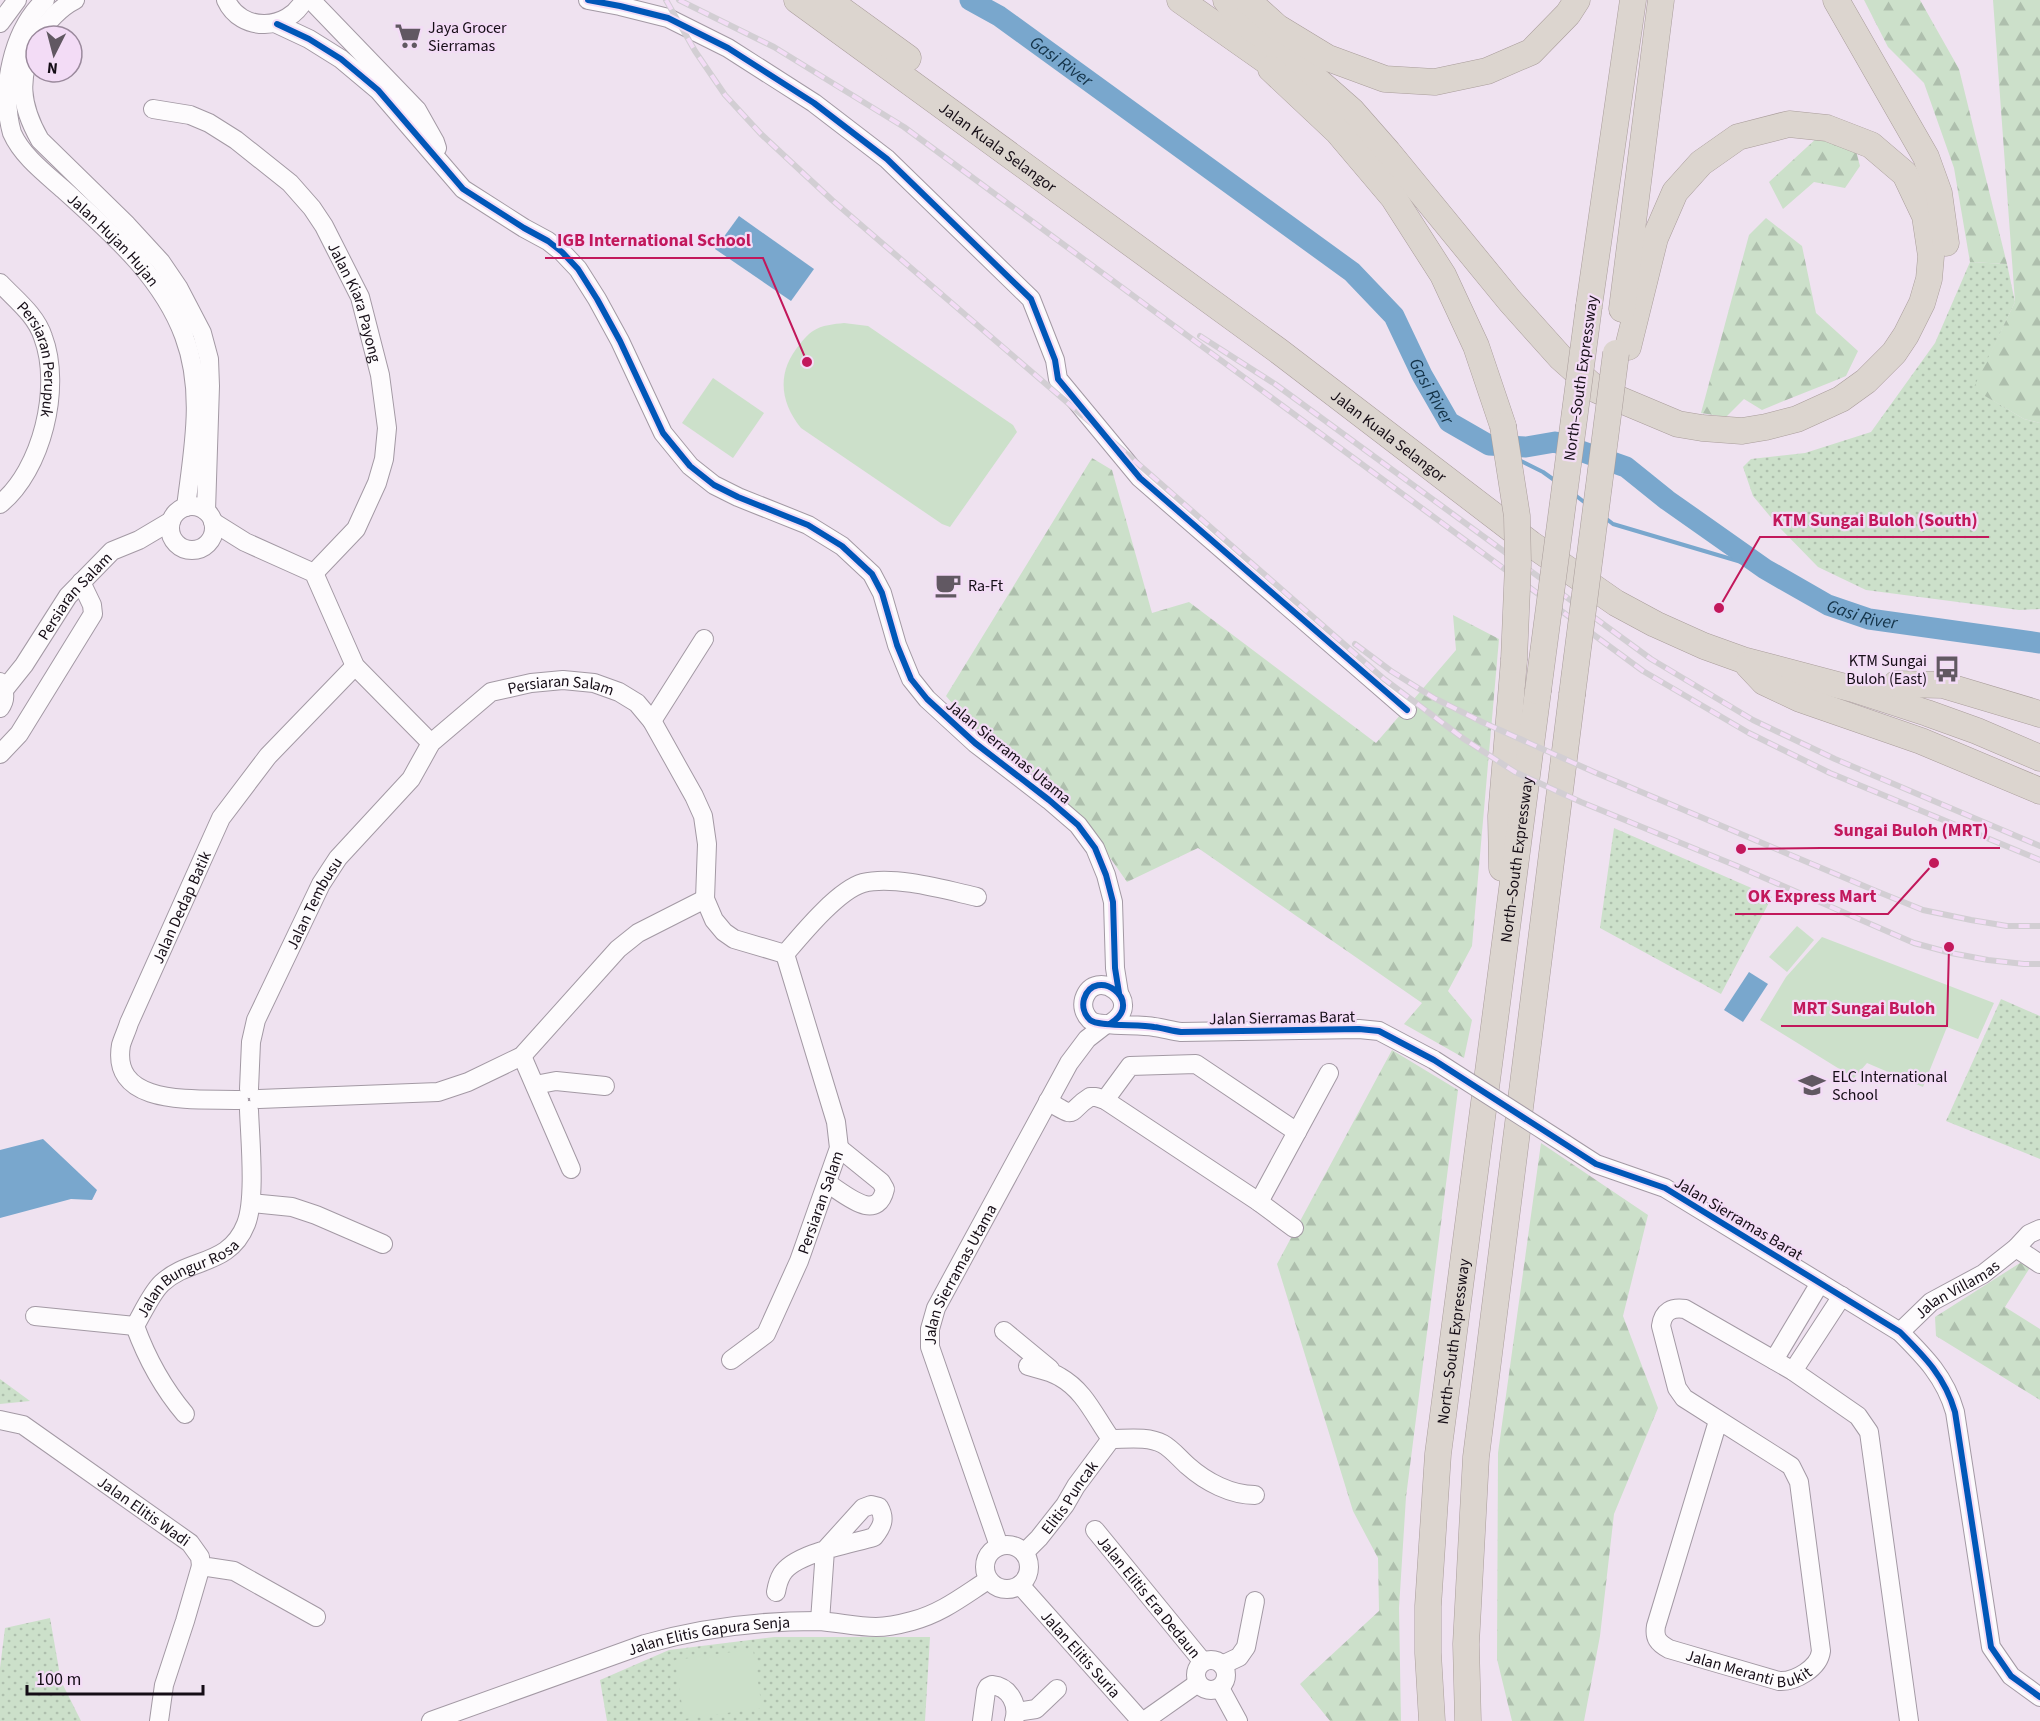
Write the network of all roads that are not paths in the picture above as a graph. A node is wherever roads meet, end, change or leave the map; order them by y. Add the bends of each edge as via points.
1 (17, 0) edge
2 (45, 0) edge
3 (75, 0) edge
4 (226, 0) edge
5 (304, 0) edge
6 (310, 0) edge
7 (588, 0) edge
8 (797, 0) edge
9 (828, 0) edge
10 (1180, 0) edge
11 (1226, 0) edge
12 (1247, 0) edge
13 (1577, 0) edge
14 (1633, 0) edge
15 (1661, 0) edge
16 (1836, 0) edge
17 (0, 23) edge
18 (49, 24) edge
19 (277, 24) junction
20 (1251, 50) junction
21 (24, 75) edge
22 (153, 109) dead end
23 (441, 162) junction
24 (0, 283) edge
25 (1622, 350) junction
26 (0, 504) edge
27 (186, 507) junction
28 (209, 517) junction
29 (171, 521) junction
30 (139, 540) junction
31 (209, 542) junction
32 (245, 542) junction
33 (178, 546) junction
34 (314, 573) junction
35 (81, 582) junction
36 (704, 639) dead end
37 (1743, 660) junction
38 (356, 666) junction
39 (1, 682) edge
40 (1896, 684) junction
41 (0, 708) edge
42 (1407, 710) dead end
43 (2039, 714) edge
44 (652, 721) junction
45 (2040, 739) edge
46 (431, 743) junction
47 (0, 754) edge
48 (2040, 758) edge
49 (2040, 791) edge
50 (977, 897) dead end
51 (705, 899) junction
52 (1510, 909) junction
53 (1114, 945) junction
54 (785, 954) junction
55 (1096, 986) junction
56 (1121, 998) junction
57 (1085, 1013) junction
58 (1108, 1024) junction
59 (1152, 1026) junction
60 (522, 1056) junction
61 (1329, 1072) dead end
62 (1058, 1082) junction
63 (535, 1085) junction
64 (605, 1086) dead end
65 (249, 1099) junction
66 (1105, 1100) junction
67 (1048, 1101) junction
68 (1298, 1132) junction
69 (839, 1148) junction
70 (572, 1169) dead end
71 (827, 1183) junction
72 (1259, 1202) junction
73 (251, 1203) junction
74 (1294, 1228) dead end
75 (2040, 1229) edge
76 (383, 1244) dead end
77 (2016, 1248) junction
78 (2040, 1264) edge
79 (1820, 1283) junction
80 (1842, 1296) junction
81 (35, 1316) dead end
82 (135, 1326) junction
83 (1004, 1331) dead end
84 (1900, 1332) junction
85 (731, 1360) dead end
86 (1774, 1360) junction
87 (1028, 1366) dead end
88 (1793, 1371) junction
89 (1059, 1376) junction
90 (185, 1414) dead end
91 (0, 1420) edge
92 (1719, 1420) junction
93 (1111, 1439) junction
94 (1255, 1495) dead end
95 (1095, 1530) dead end
96 (999, 1546) junction
97 (1024, 1552) junction
98 (201, 1566) junction
99 (988, 1580) junction
100 (1020, 1585) junction
101 (776, 1592) dead end
102 (1255, 1601) dead end
103 (316, 1617) dead end
104 (820, 1621) junction
105 (1203, 1662) junction
106 (1222, 1665) junction
107 (1198, 1683) junction
108 (1220, 1688) junction
109 (1057, 1689) dead end
110 (2040, 1697) edge
111 (1015, 1716) edge
112 (159, 1721) edge
113 (431, 1721) edge
114 (982, 1721) edge
115 (1143, 1721) edge
116 (1238, 1721) edge
117 (1432, 1721) edge
118 (1468, 1721) edge
119 (1909, 1721) edge

1 - 17 street
2 - 27 street, Jalan Hujan Hujan via 15,43 4,95 7,119 12,135 34,162 117,238 146,273 163,294 184,337 197,407
3 - 18 street
4 - 19 street, Jalan Sierramas Utama via 238,16 250,22
5 - 19 street via 290,17
6 - 23 street, Jalan Sierramas Utama via 417,110
7 - 42 street via 668,18 728,48 814,103 887,159 1031,299 1055,360 1058,379 1140,478
8 - 37 highway, Jalan Kuala Selangor via 1280,352 1531,544 1616,603 1677,635
9 - 40 highway, Jalan Kuala Selangor via 1622,589 1685,621 1747,645
10 - 20 highway
11 - 25 highway via 1244,21 1352,111 1561,358 1597,390 1678,424 1742,430 1797,419 1841,399 1894,353 1922,303 1931,256 1925,216 1905,174 1871,145 1827,128 1789,124 1738,137 1701,163 1675,192 1655,238
12 - 13 highway via 1277,27 1328,58 1385,79 1435,82 1487,71 1532,52
14 - 52 highway, North–South Expressway, bridge
15 - 25 highway, North–South Expressway
16 - 20 highway via 1926,157 1939,193 1946,242 1941,295 1918,345 1871,396 1849,412 1811,430 1750,444 1703,442 1661,434 1607,409 1562,374 1519,330 1374,153 1308,89
19 - 23 street, Jalan Sierramas Utama via 341,59 378,90
20 - 52 highway, bridge via 1338,132 1393,197 1443,275 1476,346 1503,426 1517,516 1518,564 1501,816 1502,870
21 - 28 street, Jalan Hujan Hujan via 26,110 40,140 161,262 202,333 209,359
22 - 34 street, Jalan Kiara Payong via 190,115 209,123 290,183 324,226 360,297 380,375 387,428 384,459 356,529
23 - 53 street, Jalan Sierramas Utama via 463,189 548,241 578,269 620,341 663,433 690,466 714,485 808,525 842,546 872,574 911,679 927,699 975,743 1078,825 1095,848 1113,902
24 - 26 street, Persiaran Perupuk via 35,319 43,336 51,379 40,442 22,478
25 - 118 highway, North–South Expressway, bridge via 1605,438 1476,1457 1466,1644
27 - 28 street via 200,508
27 - 29 street
28 - 31 street via 213,536
28 - 32 street
29 - 30 street, Persiaran Salam
29 - 33 street via 171,535
30 - 33 street
30 - 35 street, Persiaran Salam via 112,551
31 - 32 street
31 - 33 street via 198,549
32 - 34 street
34 - 38 street
35 - 39 street, Persiaran Salam via 24,665
35 - 47 street via 92,605 91,618 19,734
36 - 44 street
37 - 48 highway, Jalan Kuala Selangor via 1927,713
37 - 49 highway via 1764,682 1800,699 1921,741
38 - 46 street
38 - 65 street, Jalan Dedap Batik via 268,756 220,818 121,1045 125,1075 143,1091 160,1096
39 - 41 street via 4,698
40 - 43 highway via 1943,685
40 - 45 highway, Jalan Kuala Selangor
44 - 46 street, Persiaran Salam via 637,703 594,683 531,683 491,692
44 - 51 street, Persiaran Salam via 703,816 707,844
46 - 65 street, Jalan Tembusu via 411,779 338,858 321,884 256,1020 251,1042
50 - 54 street via 891,881 861,884 819,916
51 - 54 street, Persiaran Salam via 714,920 734,939
51 - 60 street, Jalan Dedap Batik via 638,933 618,949
52 - 117 highway, North–South Expressway via 1438,1454 1428,1606
53 - 55 street, Jalan Sierramas Utama
53 - 56 street, Jalan Sierramas Utama
54 - 69 street, Persiaran Salam via 836,1122
55 - 56 street via 1109,986
55 - 57 street via 1083,1000
56 - 58 street via 1120,1016
56 - 59 street, Jalan Sierramas Barat via 1132,1013
57 - 58 street via 1094,1022
57 - 62 street, Jalan Sierramas Utama
58 - 59 street, Jalan Sierramas Barat
58 - 62 street, Jalan Sierramas Utama via 1087,1039
59 - 79 street, Jalan Sierramas Barat, bridge via 1181,1032 1380,1031 1434,1060 1596,1164 1665,1188
60 - 63 street
60 - 65 street, Jalan Dedap Batik via 438,1092
61 - 68 street
62 - 67 street, Jalan Sierramas Utama
63 - 64 street via 556,1081
63 - 70 street
65 - 73 street, Jalan Bungur Rosa
66 - 67 street via 1090,1097 1071,1113
66 - 68 street via 1130,1066 1196,1064
66 - 72 street
67 - 96 street, Jalan Sierramas Utama via 936,1308 930,1329 930,1347
68 - 72 street
69 - 71 street, Persiaran Salam
69 - 71 street via 881,1182 885,1189 883,1199 872,1207 863,1205
71 - 85 street, Persiaran Salam via 799,1261 766,1334
72 - 74 street
73 - 76 street via 292,1207
73 - 82 street, Jalan Bungur Rosa via 243,1230 229,1249 216,1258 184,1268 161,1284
75 - 77 street, Jalan Villamas
77 - 78 street, Jalan Villamas
77 - 84 street, Jalan Villamas via 1983,1274 1931,1302
79 - 80 street, Jalan Sierramas Barat
79 - 86 street
80 - 84 street, Jalan Sierramas Barat
80 - 88 street
81 - 82 street
82 - 90 street, Jalan Bungur Rosa via 167,1393
83 - 89 street
84 - 110 street, Jalan Sierramas Barat via 1927,1359 1949,1392 1992,1647 2011,1676
86 - 88 street, Jalan Meranti Bukit
86 - 92 street, Jalan Meranti Bukit via 1685,1309 1668,1311 1661,1326 1677,1388 1684,1398
87 - 89 street
88 - 119 street, Jalan Meranti Bukit via 1858,1416 1869,1432
89 - 93 street via 1087,1400
91 - 98 street, Jalan Elitis Wadi via 23,1425 190,1543
92 - 92 street, Jalan Meranti Bukit via 1791,1466 1799,1482 1821,1658 1793,1681 1779,1681 1669,1649 1654,1634
93 - 94 street via 1164,1444 1191,1469 1226,1491
93 - 97 street, Elitis Puncak via 1040,1538
95 - 105 street, Jalan Elitis Era Dedaun
96 - 97 street via 1012,1545
96 - 99 street via 985,1561
97 - 100 street via 1029,1566
98 - 103 street, Jalan Elitis Wadi via 234,1571
98 - 112 street via 164,1685
99 - 100 street via 1007,1589
99 - 104 street, Jalan Elitis Gapura Senja via 937,1613 910,1622 878,1627
100 - 115 street, Jalan Elitis Suria
101 - 104 street via 786,1569 825,1550
102 - 106 street, Jalan Elitis Era Dedaun via 1246,1647 1239,1657
104 - 113 street, Jalan Elitis Gapura Senja via 766,1622 679,1634
105 - 106 street
105 - 107 street via 1197,1669
106 - 108 street via 1226,1674
107 - 108 street via 1205,1689
107 - 115 street
108 - 116 street
109 - 111 street via 1036,1709
111 - 114 street via 1012,1698 1001,1687 992,1685 986,1690

